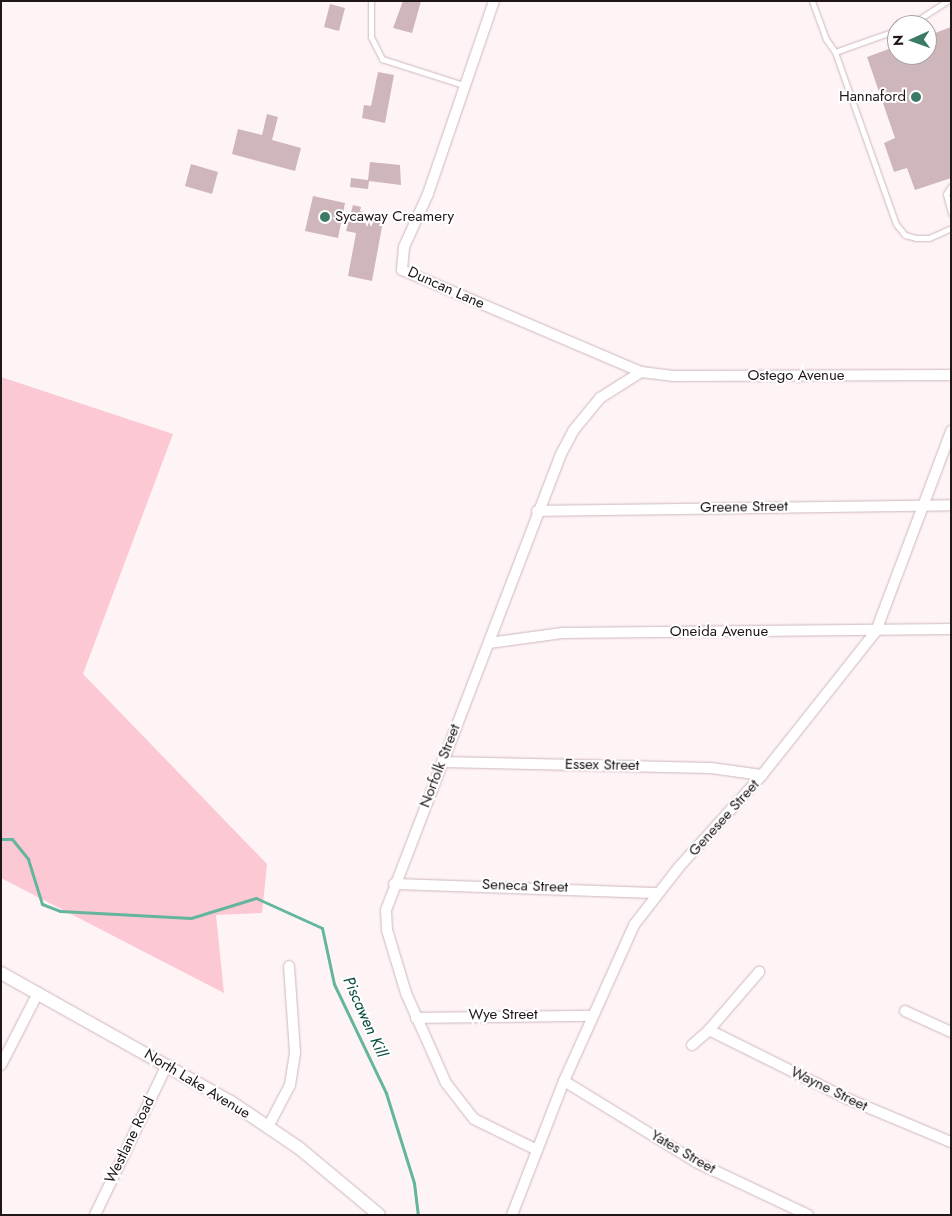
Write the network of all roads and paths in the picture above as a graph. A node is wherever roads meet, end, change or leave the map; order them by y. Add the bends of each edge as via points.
1 (371, 1) edge
2 (494, 1) edge
3 (812, 1) edge
4 (947, 1) edge
5 (925, 15) edge
6 (887, 34) edge
7 (835, 52) junction
8 (464, 85) junction
9 (951, 186) edge
10 (951, 213) edge
11 (951, 228) edge
12 (641, 372) junction
13 (951, 375) edge
14 (951, 431) edge
15 (924, 505) junction
16 (951, 505) edge
17 (537, 511) junction
18 (951, 629) edge
19 (876, 631) junction
20 (489, 643) junction
21 (442, 762) junction
22 (762, 775) junction
23 (394, 884) junction
24 (656, 893) junction
25 (289, 966) dead end
26 (759, 972) dead end
27 (1, 973) edge
28 (38, 993) junction
29 (905, 1011) dead end
30 (591, 1016) junction
31 (416, 1018) junction
32 (710, 1030) junction
33 (951, 1032) edge
34 (692, 1045) dead end
35 (1, 1065) edge
36 (166, 1065) junction
37 (564, 1081) junction
38 (268, 1127) junction
39 (951, 1142) edge
40 (535, 1149) junction
41 (95, 1215) edge
42 (379, 1215) edge
43 (512, 1215) edge
44 (808, 1215) edge

1 - 8 lane via 371,37 382,59
2 - 8 street, Duncan Lane
3 - 7 lane via 826,40
4 - 5 lane
6 - 7 lane
7 - 11 lane via 896,224 905,235 916,238 929,238
8 - 12 street, Duncan Lane via 431,185 404,247 402,270
9 - 10 lane via 946,194
12 - 13 street, Ostego Avenue via 673,376
12 - 17 street, Norfolk Street via 605,394 584,414 561,454
14 - 15 street, Genesee Street
15 - 16 street, Greene Street
15 - 17 street, Greene Street
15 - 19 street, Genesee Street
17 - 20 street, Norfolk Street
18 - 19 street, Oneida Avenue
19 - 20 street, Oneida Avenue via 562,633
19 - 22 street, Genesee Street
20 - 21 street, Norfolk Street
21 - 22 street, Essex Street via 711,768
21 - 23 street, Norfolk Street
22 - 24 street, Genesee Street
23 - 24 street, Seneca Street
23 - 31 street, Norfolk Street via 386,910 387,930
24 - 30 street, Genesee Street via 634,925
25 - 38 street via 295,1052 290,1085
26 - 32 street
27 - 28 street, North Lake Avenue
28 - 35 street
28 - 36 street, North Lake Avenue
29 - 33 street
30 - 31 street, Wye Street
30 - 37 street, Genesee Street
31 - 40 street, Norfolk Street via 446,1083 464,1109 484,1126
32 - 34 street
32 - 39 street, Wayne Street via 848,1099
36 - 38 street, North Lake Avenue
36 - 41 street, Westlane Road
37 - 40 street, Genesee Street
37 - 44 street, Yates Street via 696,1162
38 - 42 street, North Lake Avenue
40 - 43 street, Genesee Street

